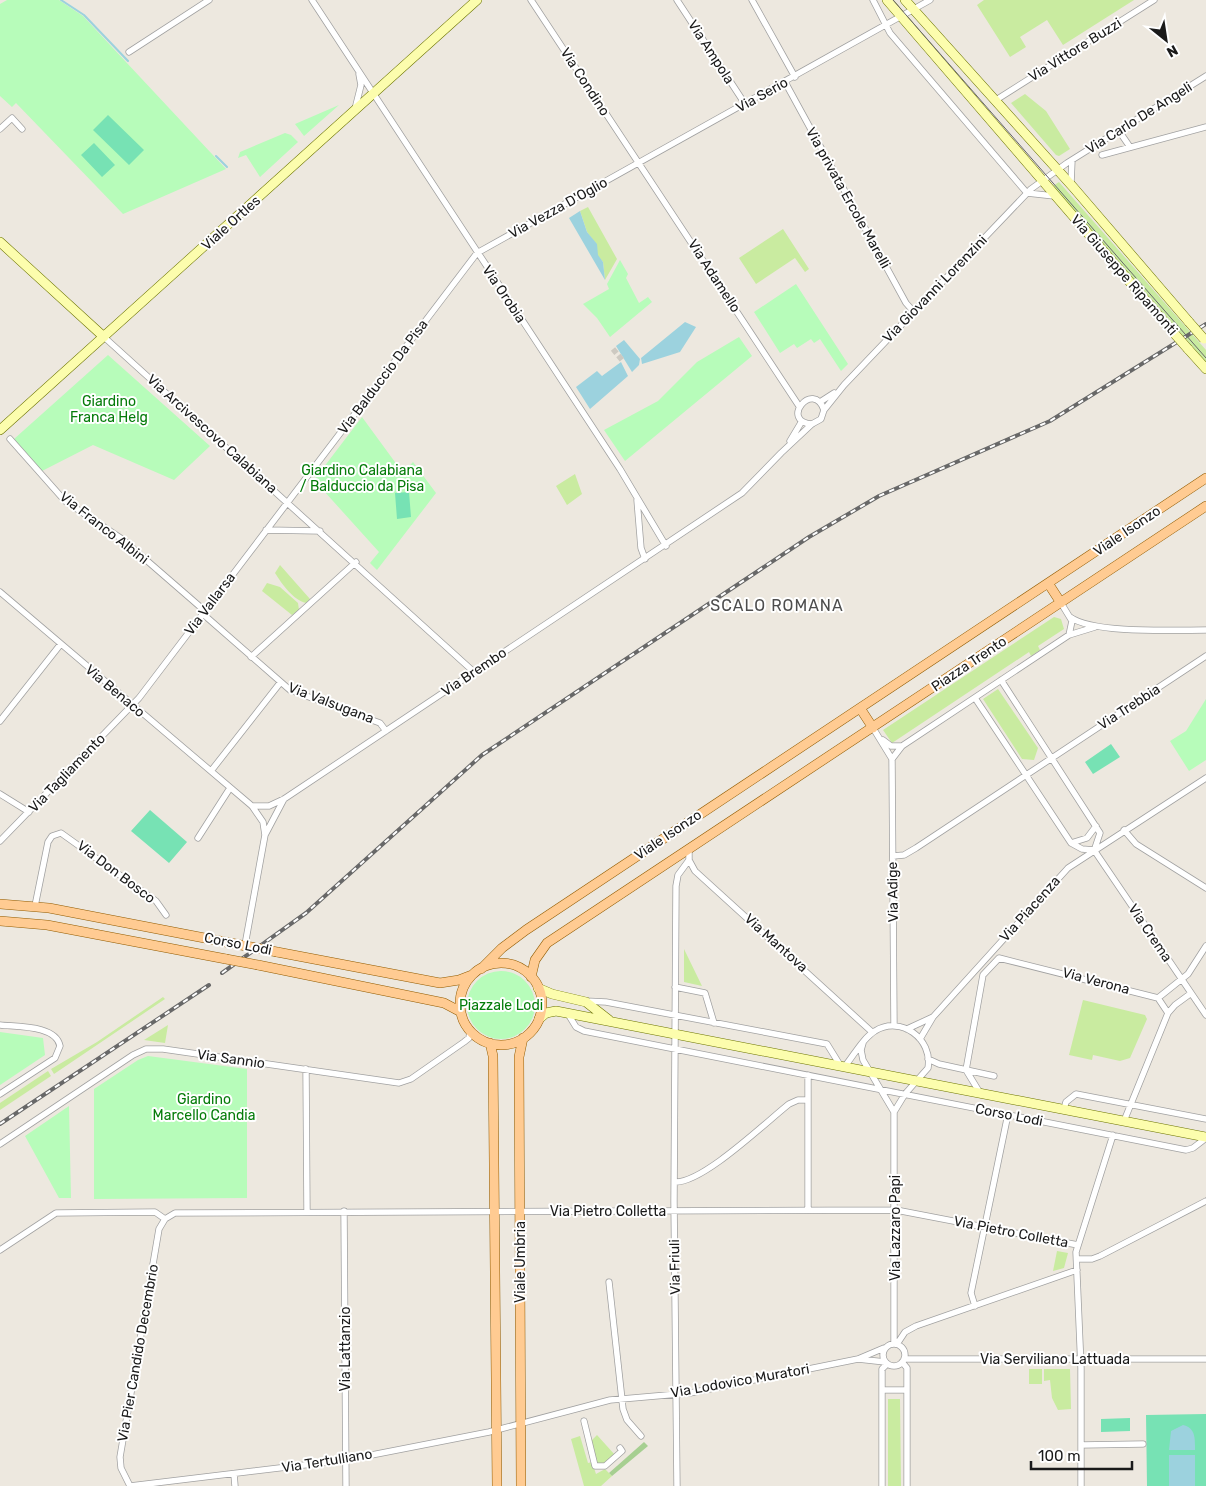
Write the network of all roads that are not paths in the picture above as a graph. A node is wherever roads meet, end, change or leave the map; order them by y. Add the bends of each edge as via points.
1 (209, 0) edge
2 (312, 0) edge
3 (469, 0) edge
4 (477, 0) edge
5 (532, 0) edge
6 (676, 0) edge
7 (752, 0) edge
8 (873, 0) edge
9 (887, 0) edge
10 (905, 0) edge
11 (930, 0) edge
12 (1154, 0) edge
13 (915, 9) junction
14 (462, 16) junction
15 (901, 17) junction
16 (886, 26) junction
17 (130, 52) dead end
18 (359, 72) junction
19 (1206, 76) edge
20 (795, 77) junction
21 (785, 82) junction
22 (374, 95) junction
23 (996, 100) junction
24 (745, 104) junction
25 (354, 112) junction
26 (1206, 127) edge
27 (0, 129) edge
28 (22, 129) dead end
29 (1120, 131) junction
30 (1130, 147) junction
31 (1102, 155) dead end
32 (1072, 160) junction
33 (639, 163) junction
34 (1057, 170) junction
35 (1042, 180) junction
36 (1073, 187) junction
37 (1027, 193) junction
38 (1058, 198) junction
39 (0, 242) edge
40 (477, 253) junction
41 (914, 312) junction
42 (104, 337) junction
43 (1205, 341) edge
44 (1206, 369) edge
45 (844, 385) junction
46 (788, 389) junction
47 (805, 401) junction
48 (820, 402) junction
49 (799, 406) junction
50 (824, 410) junction
51 (802, 421) junction
52 (812, 424) junction
53 (0, 430) edge
54 (10, 440) dead end
55 (781, 452) junction
56 (1206, 478) edge
57 (635, 493) junction
58 (288, 502) junction
59 (1206, 506) edge
60 (655, 529) junction
61 (266, 530) junction
62 (641, 530) junction
63 (320, 531) junction
64 (666, 546) junction
65 (645, 559) junction
66 (356, 562) junction
67 (1048, 583) junction
68 (0, 592) edge
69 (1061, 603) junction
70 (204, 612) junction
71 (1070, 617) junction
72 (1095, 627) junction
73 (1206, 630) edge
74 (1069, 635) junction
75 (60, 645) junction
76 (1206, 656) edge
77 (251, 657) junction
78 (474, 672) junction
79 (1001, 680) junction
80 (280, 683) junction
81 (975, 698) junction
82 (133, 705) junction
83 (860, 708) junction
84 (0, 721) edge
85 (874, 728) junction
86 (386, 731) junction
87 (880, 738) junction
88 (902, 746) junction
89 (1051, 758) junction
90 (892, 759) junction
91 (211, 771) junction
92 (1026, 775) junction
93 (1206, 778) edge
94 (230, 788) junction
95 (0, 794) edge
96 (284, 799) junction
97 (252, 806) junction
98 (29, 812) junction
99 (1096, 826) junction
100 (1124, 830) junction
101 (266, 835) junction
102 (198, 838) dead end
103 (0, 841) edge
104 (1071, 843) junction
105 (689, 850) junction
106 (1094, 850) junction
107 (893, 856) junction
108 (689, 860) junction
109 (1206, 888) edge
110 (0, 904) edge
111 (35, 906) junction
112 (166, 915) dead end
113 (0, 921) edge
114 (246, 946) junction
115 (1206, 946) edge
116 (1006, 958) joint
117 (478, 971) junction
118 (972, 974) junction
119 (531, 977) junction
120 (1182, 980) junction
121 (982, 984) junction
122 (675, 987) junction
123 (538, 988) junction
124 (1190, 994) junction
125 (1158, 998) junction
126 (583, 1001) junction
127 (461, 1012) junction
128 (1168, 1013) junction
129 (568, 1014) junction
130 (674, 1015) junction
131 (1206, 1015) edge
132 (933, 1016) junction
133 (539, 1018) junction
134 (611, 1022) junction
135 (714, 1023) junction
136 (0, 1025) edge
137 (894, 1025) junction
138 (907, 1028) junction
139 (470, 1031) junction
140 (872, 1032) junction
141 (675, 1034) junction
142 (523, 1038) junction
143 (920, 1039) junction
144 (490, 1043) junction
145 (863, 1043) junction
146 (675, 1048) junction
147 (928, 1059) junction
148 (842, 1066) junction
149 (306, 1069) junction
150 (966, 1070) junction
151 (870, 1071) junction
152 (808, 1075) junction
153 (994, 1076) dead end
154 (918, 1080) junction
155 (882, 1090) junction
156 (980, 1093) junction
157 (0, 1094) edge
158 (905, 1094) junction
159 (807, 1100) junction
160 (1130, 1104) junction
161 (1064, 1109) junction
162 (894, 1112) junction
163 (1008, 1114) junction
164 (1206, 1119) edge
165 (1124, 1121) junction
166 (1113, 1135) junction
167 (1206, 1137) edge
168 (0, 1144) edge
169 (675, 1182) junction
170 (1206, 1201) edge
171 (808, 1209) junction
172 (493, 1210) junction
173 (896, 1210) junction
174 (307, 1211) junction
175 (344, 1211) junction
176 (520, 1211) junction
177 (675, 1211) junction
178 (165, 1219) junction
179 (985, 1226) junction
180 (1077, 1249) junction
181 (0, 1250) edge
182 (1076, 1259) junction
183 (1077, 1270) junction
184 (609, 1282) dead end
185 (975, 1306) junction
186 (896, 1344) junction
187 (884, 1348) junction
188 (858, 1359) junction
189 (1081, 1359) junction
190 (1206, 1359) edge
191 (903, 1361) junction
192 (886, 1363) junction
193 (882, 1390) junction
194 (907, 1390) junction
195 (677, 1394) junction
196 (621, 1399) junction
197 (584, 1421) dead end
198 (521, 1422) junction
199 (497, 1430) junction
200 (641, 1436) dead end
201 (1143, 1444) dead end
202 (1081, 1445) junction
203 (620, 1448) dead end
204 (346, 1460) junction
205 (234, 1474) junction
206 (130, 1486) edge
207 (234, 1486) edge
208 (346, 1486) edge
209 (497, 1486) edge
210 (521, 1486) edge
211 (677, 1486) edge
212 (882, 1486) edge
213 (907, 1486) edge
214 (1081, 1486) edge

1 - 17 street
2 - 18 street, Via Orobia
3 - 14 street, Viale Ortles
4 - 14 street, Viale Ortles
5 - 33 street, Via Condino
6 - 24 street, Via Ampola
7 - 20 street
8 - 16 street
9 - 15 street, Via Giuseppe Ripamonti
10 - 13 street, Via Giuseppe Ripamonti
11 - 13 street
12 - 23 street, Via Vittore Buzzi
13 - 15 street
13 - 23 street, Via Giuseppe Ripamonti
14 - 22 street, Viale Ortles
15 - 16 street
15 - 35 street, Via Giuseppe Ripamonti
16 - 20 street, Via Serio
16 - 37 street
18 - 22 street, Via Orobia
18 - 25 street via 361,85
19 - 29 street, Via Carlo De Angeli
20 - 21 street, Via Serio
21 - 24 street, Via Serio
21 - 41 street, Via privata Ercole Marelli via 906,303
22 - 25 street, Viale Ortles
22 - 40 street, Via Orobia
23 - 34 street, Via Giuseppe Ripamonti
24 - 33 street, Via Serio
25 - 42 street, Viale Ortles
26 - 30 street
27 - 28 street via 12,118
29 - 30 street
29 - 32 street, Via Carlo De Angeli
30 - 31 street
32 - 34 street, Via Carlo De Angeli
32 - 36 street, Via Carlo De Angeli via 1070,175
33 - 40 street, Via Vezza D'Oglio
33 - 46 street, Via Adamello
34 - 35 street
34 - 36 street, Via Giuseppe Ripamonti
35 - 37 street, Via Giovanni Lorenzini
35 - 38 street, Via Giuseppe Ripamonti
36 - 43 street, Via Giuseppe Ripamonti, bridge
37 - 38 street
37 - 41 street, Via Giovanni Lorenzini
38 - 44 street, Via Giuseppe Ripamonti, bridge
39 - 42 street
40 - 57 street, Via Orobia
40 - 58 street, Via Balduccio Da Pisa
41 - 45 street, Via Giovanni Lorenzini
42 - 53 street, Viale Ortles
42 - 58 street, Via Arcivescovo Calabiana
45 - 48 street, Via Giovanni Lorenzini
45 - 50 street, Via Giovanni Lorenzini
46 - 47 street
46 - 49 street
47 - 48 street
47 - 49 street
48 - 50 street
49 - 51 street via 798,414
50 - 52 street, Via Giovanni Lorenzini via 821,419
51 - 52 street
51 - 55 street, Via Giovanni Lorenzini
52 - 55 street, Via Giovanni Lorenzini
54 - 70 street, Via Franco Albini via 65,500 122,539
55 - 64 street, Via Giovanni Lorenzini via 742,493
56 - 67 main road, Viale Isonzo
57 - 60 street, Via Orobia
57 - 62 street
58 - 61 street, Via Vallarsa
58 - 63 street, Via Arcivescovo Calabiana
59 - 69 main road, Viale Isonzo
60 - 62 street via 646,527
60 - 64 street, Via Orobia
61 - 63 street
61 - 70 street, Via Vallarsa
62 - 65 street
63 - 66 street, Via Arcivescovo Calabiana
64 - 65 street, Via Brembo
65 - 78 street, Via Brembo
66 - 77 street
66 - 78 street, Via Arcivescovo Calabiana
67 - 69 main road
67 - 83 main road, Piazza Trento
68 - 75 street, Via Benaco
69 - 71 street
69 - 85 main road, Piazza Trento
70 - 77 street, Via Valsugana
70 - 82 street, Via Vallarsa
71 - 72 street
71 - 74 street
72 - 73 street
72 - 74 street
74 - 79 street
75 - 82 street, Via Benaco
75 - 84 street
76 - 89 street, Via Trebbia
77 - 80 street, Via Valsugana
78 - 86 street, Via Brembo
79 - 81 street
79 - 89 street
80 - 86 street, Via Valsugana via 290,690 380,723
80 - 91 street
81 - 88 street
81 - 92 street
82 - 91 street, Via Benaco
82 - 98 street, Via Tagliamento
83 - 85 main road
83 - 117 main road, Viale Isonzo via 526,930
85 - 87 street
85 - 105 main road, Viale Isonzo
86 - 96 street, Via Brembo
87 - 88 street via 891,746
87 - 90 street
88 - 90 street
89 - 92 street
89 - 99 street
90 - 107 street, Via Adige
91 - 94 street, Via Benaco
92 - 104 street
92 - 107 street via 916,848 904,855
93 - 100 street, Via Piacenza
94 - 97 street, Via Benaco
94 - 102 street
95 - 98 street
96 - 97 street, Via Brembo via 268,806
96 - 101 street, Via Brembo
97 - 101 street, Via Benaco via 263,822
98 - 103 street, Via Tagliamento
99 - 104 street via 1087,838
99 - 106 street via 1100,833
100 - 106 street, Via Piacenza
100 - 109 street via 1136,844
101 - 114 street, Via Brembo
104 - 106 street via 1082,849
105 - 108 street
105 - 119 main road, Viale Isonzo via 547,943 538,953
106 - 118 street, Via Piacenza via 1068,868
106 - 120 street, Via Crema
107 - 137 street, Via Adige
108 - 122 street, Via Friuli via 676,880
108 - 140 street, Via Mantova via 699,874
110 - 111 main road, Corso Lodi
111 - 112 street, Via Don Bosco via 48,842 52,836 62,833 156,902
111 - 114 main road, Corso Lodi
113 - 127 main road, Corso Lodi, bridge via 55,927 258,965 451,1005
114 - 117 main road, Corso Lodi, bridge via 440,983 458,980
115 - 120 street
116 - 121 street, Via Piacenza via 999,958 985,973
116 - 125 street, Via Verona
117 - 119 main road via 492,965 508,964
117 - 127 main road via 463,989
118 - 121 street
118 - 132 street, Via Piacenza
119 - 123 main road
120 - 124 street, Via Crema
120 - 125 street
121 - 150 street, Via Piacenza
122 - 130 street, Via Friuli
122 - 135 street via 705,993
123 - 126 street, Corso Lodi
123 - 133 main road via 542,1003
124 - 128 street
124 - 131 street, Via Crema
125 - 128 street
126 - 130 street, Corso Lodi via 606,1002
126 - 134 street, Corso Lodi
127 - 139 main road
128 - 160 street
129 - 133 street, Corso Lodi via 551,1011
129 - 134 street, Corso Lodi
129 - 146 street, Corso Lodi via 582,1030
130 - 135 street, Corso Lodi
130 - 141 street, Via Friuli
132 - 138 street, Via Piacenza
132 - 143 street, Via Piacenza
133 - 142 main road via 533,1030
134 - 141 street, Corso Lodi
135 - 148 street, Corso Lodi via 827,1044
136 - 157 street via 51,1033 58,1039 60,1048 55,1058
137 - 138 street
137 - 140 street
138 - 143 street
139 - 144 main road
139 - 149 street, Via Sannio via 464,1042 402,1083
140 - 145 street
141 - 146 street, Via Friuli
141 - 148 street, Corso Lodi
142 - 144 main road via 501,1045
142 - 176 main road, Viale Umbria via 519,1057
143 - 147 street
144 - 172 main road, Viale Umbria via 493,1056
145 - 148 street
145 - 151 street via 861,1053
146 - 152 street, Corso Lodi
146 - 169 street, Via Friuli
147 - 150 street
147 - 154 street via 926,1072
148 - 151 street, Corso Lodi
149 - 168 street, Via Sannio via 146,1049
149 - 174 street
150 - 153 street
150 - 156 street, Corso Lodi
151 - 154 street, Corso Lodi
151 - 155 street, Via Lazzaro Papi
152 - 155 street, Corso Lodi
152 - 159 street
154 - 156 street, Corso Lodi
154 - 158 street
155 - 158 street, Corso Lodi
155 - 162 street, Via Lazzaro Papi
156 - 161 street, Corso Lodi
158 - 162 street
158 - 163 street, Corso Lodi
159 - 169 street via 788,1104 718,1162 693,1178
159 - 171 street
160 - 161 street, Corso Lodi via 1076,1094 1066,1102
160 - 164 street, Corso Lodi
160 - 165 street
161 - 165 street, Corso Lodi
162 - 173 street, Via Lazzaro Papi
163 - 166 street, Corso Lodi
163 - 179 street
165 - 167 street, Corso Lodi
166 - 167 street, Corso Lodi via 1189,1150
166 - 180 street
169 - 177 street, Via Friuli
170 - 182 street via 1100,1256
171 - 173 street, Via Pietro Colletta
171 - 177 street, Via Pietro Colletta
172 - 175 street, Via Pietro Colletta
172 - 176 street, Via Pietro Colletta
172 - 199 main road, Viale Umbria
173 - 179 street, Via Pietro Colletta
173 - 186 street, Via Lazzaro Papi
174 - 175 street, Via Pietro Colletta
174 - 178 street, Via Pietro Colletta via 180,1212
175 - 204 street, Via Lattanzio
176 - 177 street, Via Pietro Colletta
176 - 198 main road, Viale Umbria
177 - 195 street, Via Friuli
178 - 181 street via 155,1212 56,1213
178 - 206 street, Via Pier Candido Decembrio via 159,1229 120,1457 121,1468
179 - 180 street, Via Pietro Colletta
179 - 185 street via 971,1293
180 - 182 street
182 - 183 street
183 - 185 street
183 - 189 street
184 - 196 street
185 - 186 street via 913,1328 905,1332
186 - 187 street
186 - 191 street via 903,1348
187 - 188 street, Via Lodovico Muratori
187 - 192 street via 882,1355
188 - 192 street, Via Lodovico Muratori
188 - 195 street, Via Lodovico Muratori
189 - 190 street, Via Serviliano Lattuada
189 - 191 street, Via Serviliano Lattuada
189 - 202 street
191 - 192 street via 896,1366
191 - 194 street via 907,1368
192 - 193 street via 882,1369
193 - 194 street
193 - 212 street
194 - 213 street
195 - 196 street, Via Lodovico Muratori
195 - 211 street, Via Friuli
196 - 198 street, Via Lodovico Muratori
196 - 200 street via 625,1416
197 - 203 street via 596,1468 605,1466 622,1451
198 - 199 street, Via Tertulliano
198 - 210 main road, Viale Umbria
199 - 204 street, Via Tertulliano
199 - 209 main road, Viale Umbria
201 - 202 street
202 - 214 street
204 - 205 street, Via Tertulliano
204 - 208 street, Via Lattanzio
205 - 206 street, Via Tertulliano
205 - 207 street

